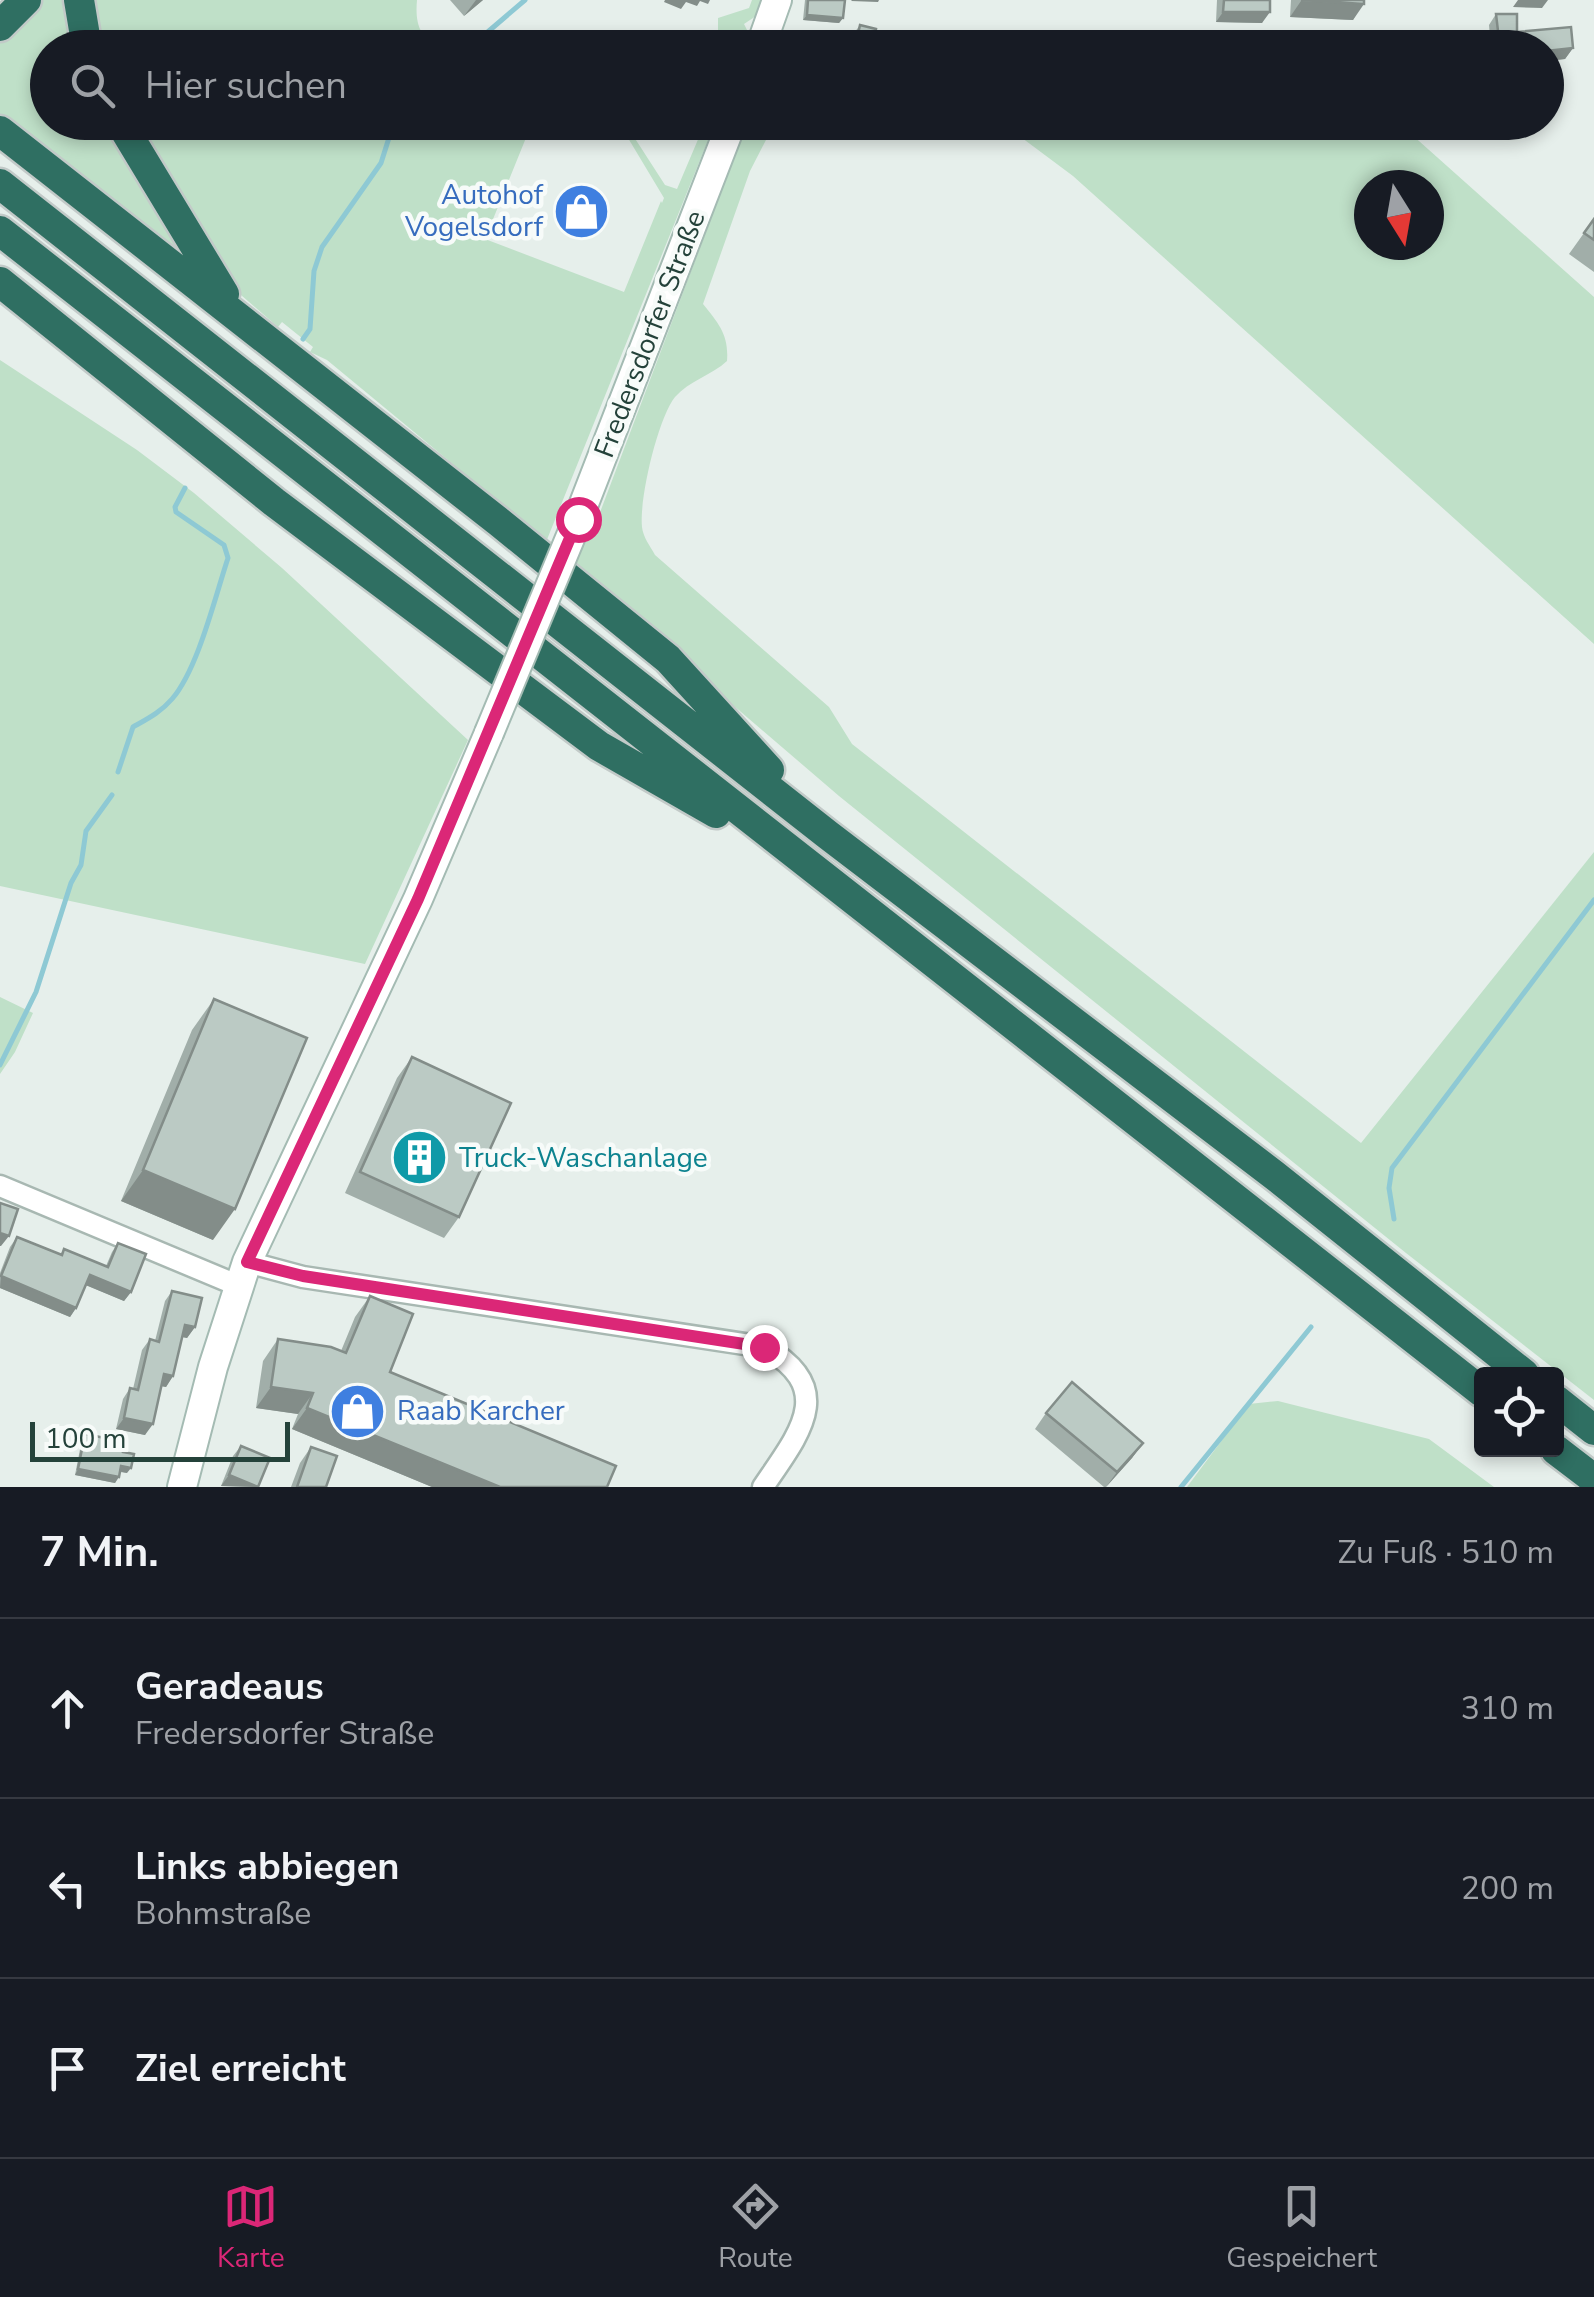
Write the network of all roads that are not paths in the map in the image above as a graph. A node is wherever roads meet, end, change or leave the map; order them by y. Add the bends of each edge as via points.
1 (26, 0) edge
2 (79, 0) edge
3 (777, 0) edge
4 (0, 26) edge
5 (84, 30) edge
6 (766, 30) edge
7 (0, 132) edge
8 (130, 140) edge
9 (725, 140) edge
10 (0, 184) edge
11 (0, 232) edge
12 (1, 284) edge
13 (240, 318) junction
14 (828, 835) junction
15 (808, 866) junction
16 (0, 1186) edge
17 (242, 1274) junction
18 (1515, 1367) edge
19 (1474, 1386) edge
20 (1564, 1406) edge
21 (1594, 1430) edge
22 (1564, 1456) edge
23 (1594, 1479) edge
24 (182, 1487) edge
25 (763, 1487) edge

1 - 4 highway
2 - 5 highway
3 - 6 street
7 - 13 highway
8 - 13 highway
9 - 17 street, Fredersdorfer Straße, bridge via 489,733
10 - 14 highway
11 - 15 highway
12 - 15 highway via 274,502 599,746
13 - 14 highway via 668,659
14 - 18 highway
15 - 19 highway
16 - 17 street
17 - 24 street, Fredersdorfer Straße
17 - 25 street via 303,1276 764,1347 784,1358 801,1382 807,1413
20 - 21 highway
22 - 23 highway

